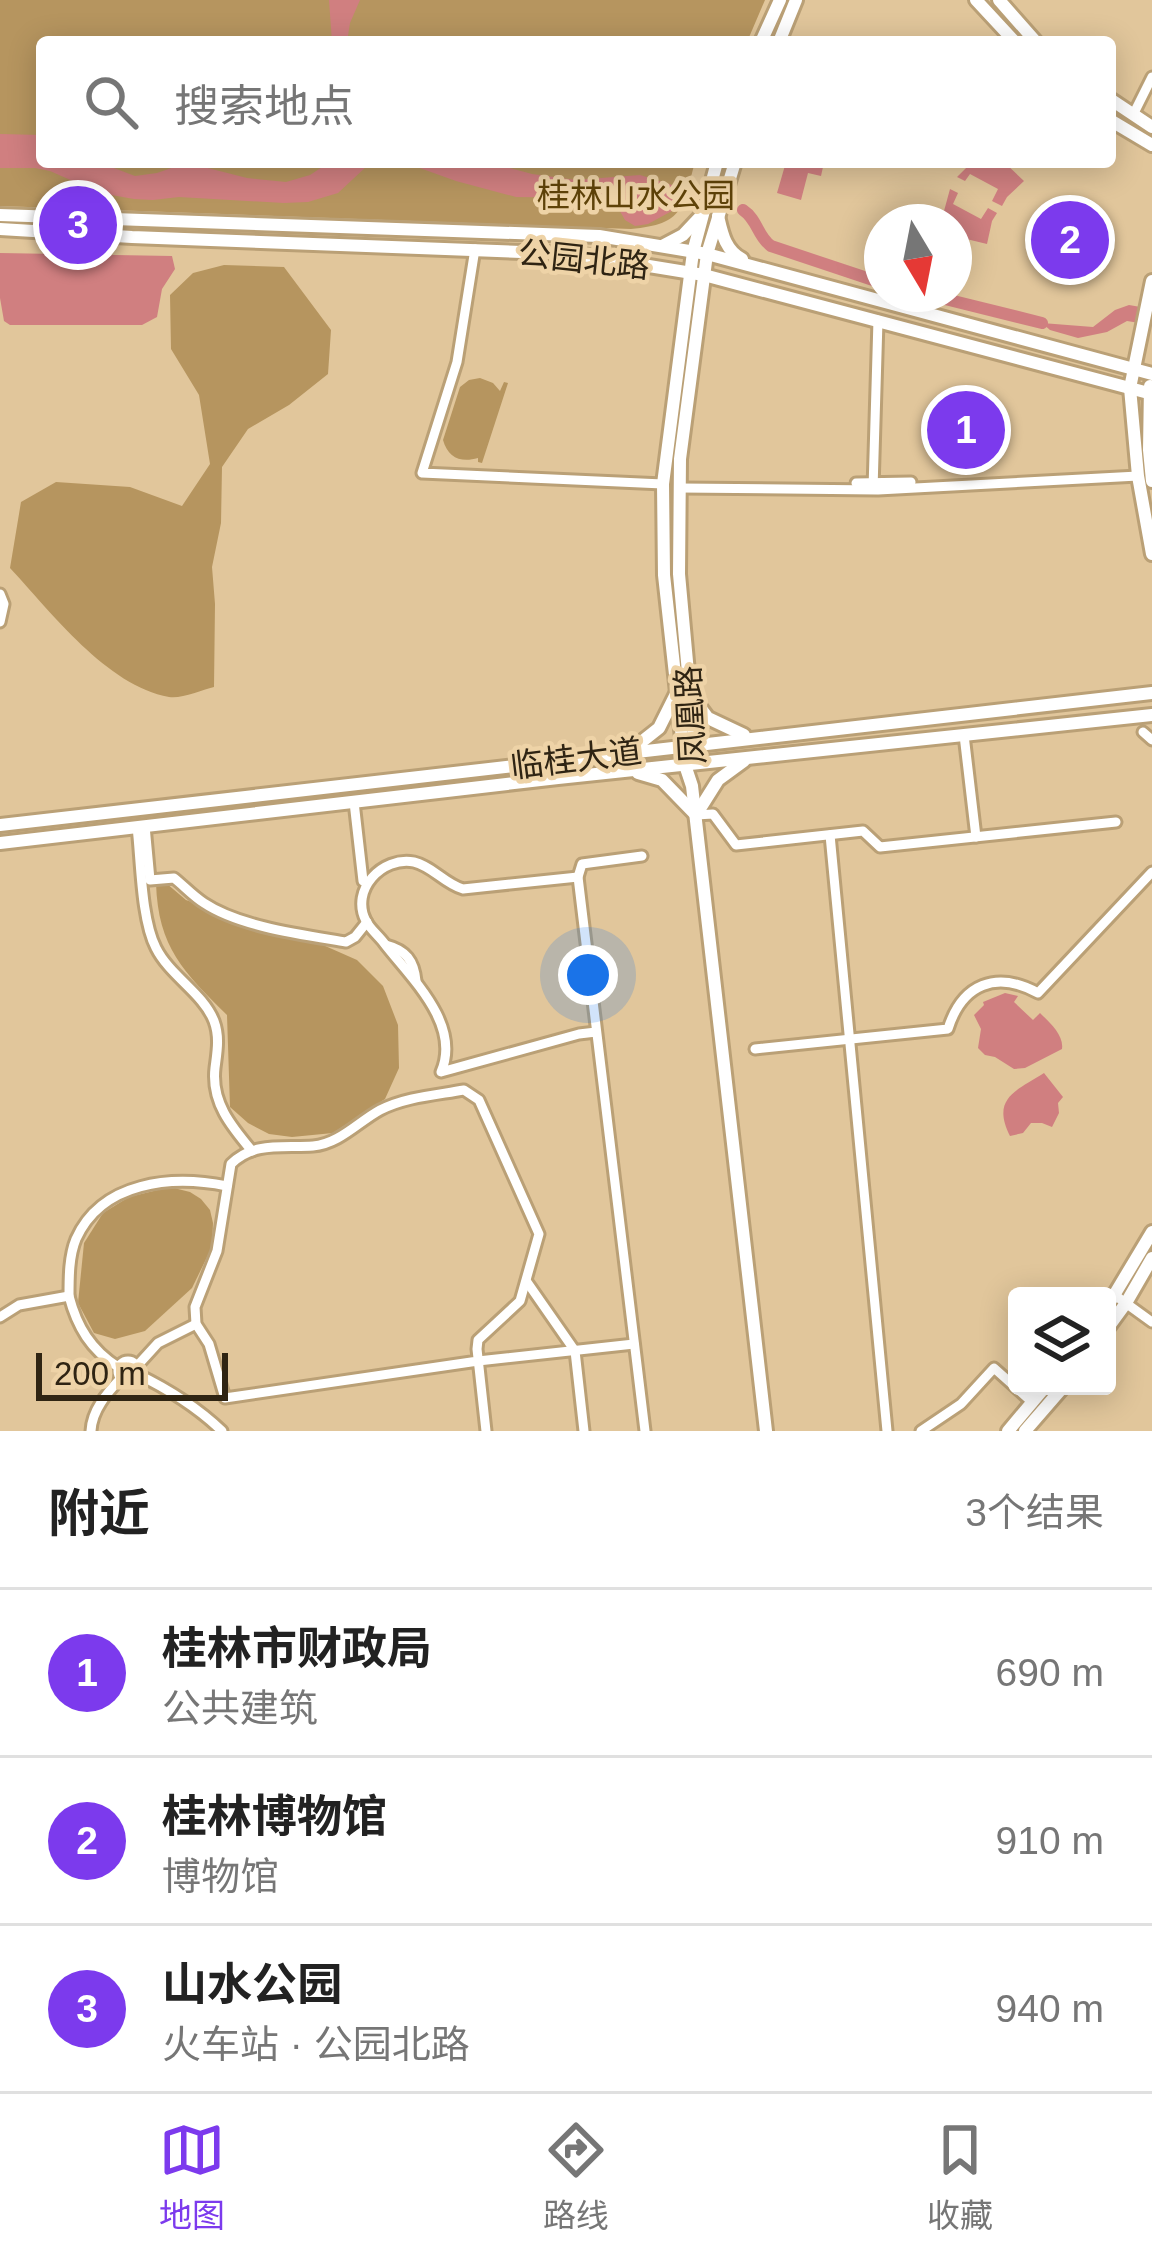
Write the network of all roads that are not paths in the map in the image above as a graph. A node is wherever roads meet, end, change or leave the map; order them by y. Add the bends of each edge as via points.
1 (779, 0) edge
2 (796, 0) edge
3 (976, 0) edge
4 (999, 0) edge
5 (764, 36) edge
6 (781, 36) edge
7 (1009, 36) edge
8 (1031, 36) edge
9 (1152, 77) edge
10 (1116, 104) edge
11 (1133, 115) junction
12 (1116, 124) edge
13 (1152, 127) edge
14 (1152, 145) edge
15 (716, 168) edge
16 (732, 168) edge
17 (711, 214) junction
18 (0, 215) edge
19 (0, 229) edge
20 (662, 247) junction
21 (475, 249) junction
22 (700, 253) junction
23 (664, 268) junction
24 (759, 268) junction
25 (697, 274) junction
26 (1152, 281) edge
27 (735, 283) junction
28 (692, 315) junction
29 (880, 321) junction
30 (1132, 368) junction
31 (1152, 372) edge
32 (1130, 388) junction
33 (1150, 393) edge
34 (1143, 476) edge
35 (663, 484) junction
36 (680, 485) junction
37 (876, 486) junction
38 (1152, 554) edge
39 (0, 594) edge
40 (0, 622) edge
41 (1151, 692) edge
42 (683, 693) junction
43 (1152, 715) edge
44 (964, 735) junction
45 (750, 738) junction
46 (689, 745) junction
47 (628, 752) junction
48 (750, 758) junction
49 (690, 764) junction
50 (628, 771) junction
51 (354, 802) junction
52 (696, 815) junction
53 (1116, 822) dead end
54 (0, 826) edge
55 (141, 827) junction
56 (830, 835) junction
57 (976, 837) junction
58 (0, 843) edge
59 (642, 856) dead end
60 (1152, 872) edge
61 (578, 877) junction
62 (363, 880) dead end
63 (367, 922) junction
64 (596, 1032) junction
65 (850, 1039) junction
66 (755, 1049) dead end
67 (252, 1151) junction
68 (226, 1186) junction
69 (1152, 1232) edge
70 (1152, 1258) edge
71 (527, 1282) junction
72 (68, 1296) junction
73 (1116, 1302) edge
74 (0, 1317) edge
75 (1152, 1322) edge
76 (196, 1324) junction
77 (634, 1344) junction
78 (574, 1351) junction
79 (478, 1361) junction
80 (137, 1370) junction
81 (120, 1373) junction
82 (1039, 1395) edge
83 (1056, 1395) edge
84 (1033, 1402) junction
85 (91, 1431) edge
86 (222, 1431) edge
87 (486, 1431) edge
88 (584, 1431) edge
89 (645, 1431) edge
90 (766, 1431) edge
91 (887, 1431) edge
92 (921, 1431) edge
93 (1008, 1431) edge
94 (1025, 1431) edge

1 - 5 main road
2 - 6 main road
3 - 7 main road
4 - 8 main road
9 - 11 street
10 - 11 main road
11 - 13 main road
12 - 14 main road
15 - 17 main road, 凤凰路
16 - 17 main road, 凤凰路
17 - 20 main road
17 - 22 main road, 凤凰路
17 - 24 main road via 734,255
18 - 20 main road, 公园北路 via 599,236
19 - 21 main road, 公园北路
20 - 22 main road, 公园北路
21 - 23 main road, 公园北路
21 - 35 street via 457,362 422,473
22 - 24 main road, 公园北路
22 - 25 main road, 凤凰路
23 - 25 main road, 公园北路
23 - 28 main road
24 - 30 main road, 公园北路
25 - 27 main road, 公园北路
25 - 28 main road, 凤凰路
26 - 30 main road
27 - 28 main road via 712,291
27 - 29 main road, 公园北路
28 - 35 main road, 凤凰路
28 - 36 main road, 凤凰路
29 - 32 main road, 公园北路
29 - 37 street
30 - 31 main road, 公园北路
30 - 32 main road
31 - 33 main road
32 - 33 main road, 公园北路
32 - 34 main road
33 - 34 main road
34 - 37 street
34 - 38 main road
35 - 42 main road, 凤凰路 via 664,575
36 - 37 street
36 - 42 main road, 凤凰路
39 - 40 street
41 - 45 main road, 临桂大道
42 - 45 main road via 709,718
42 - 46 main road, 凤凰路
42 - 47 main road via 659,728
43 - 44 main road, 临桂大道
44 - 48 main road, 临桂大道
44 - 57 street
45 - 46 main road, 临桂大道
46 - 47 main road, 临桂大道
46 - 49 main road, 凤凰路
47 - 54 main road, 临桂大道
48 - 49 main road, 临桂大道
48 - 52 main road via 718,780
49 - 50 main road, 临桂大道
49 - 52 main road, 凤凰路
50 - 51 main road, 临桂大道
50 - 52 main road via 662,779
51 - 55 main road, 临桂大道
51 - 62 street
52 - 56 street via 713,814 736,845
52 - 90 main road, 凤凰路
53 - 57 street
55 - 58 main road, 临桂大道
55 - 63 street via 150,880 174,878 210,907 346,943
55 - 67 street via 155,947 208,1010 218,1039 218,1099
56 - 57 street via 863,831 880,848
56 - 65 street
59 - 61 street via 582,864
60 - 65 street via 1038,993 992,982 960,1002 948,1029
61 - 63 street via 463,889 418,862 397,863 369,880
61 - 64 street
63 - 64 street via 412,962 442,1029 441,1072
64 - 77 street
65 - 66 street
65 - 91 street
67 - 68 street via 231,1163
67 - 71 street via 316,1146 381,1109 464,1090 479,1100 536,1222
68 - 72 street via 160,1182 101,1205 75,1242
68 - 76 street
69 - 73 main road
70 - 73 main road
71 - 78 street
71 - 79 street via 520,1301 478,1340
72 - 74 street
72 - 81 street via 84,1336
73 - 75 street
76 - 79 street via 225,1398
76 - 80 street via 158,1343
77 - 78 street
77 - 89 street
78 - 79 street
78 - 88 street
79 - 87 street
80 - 81 street via 128,1381
80 - 86 street
81 - 85 street
82 - 84 main road
83 - 94 main road
84 - 92 street via 994,1368
84 - 93 main road

